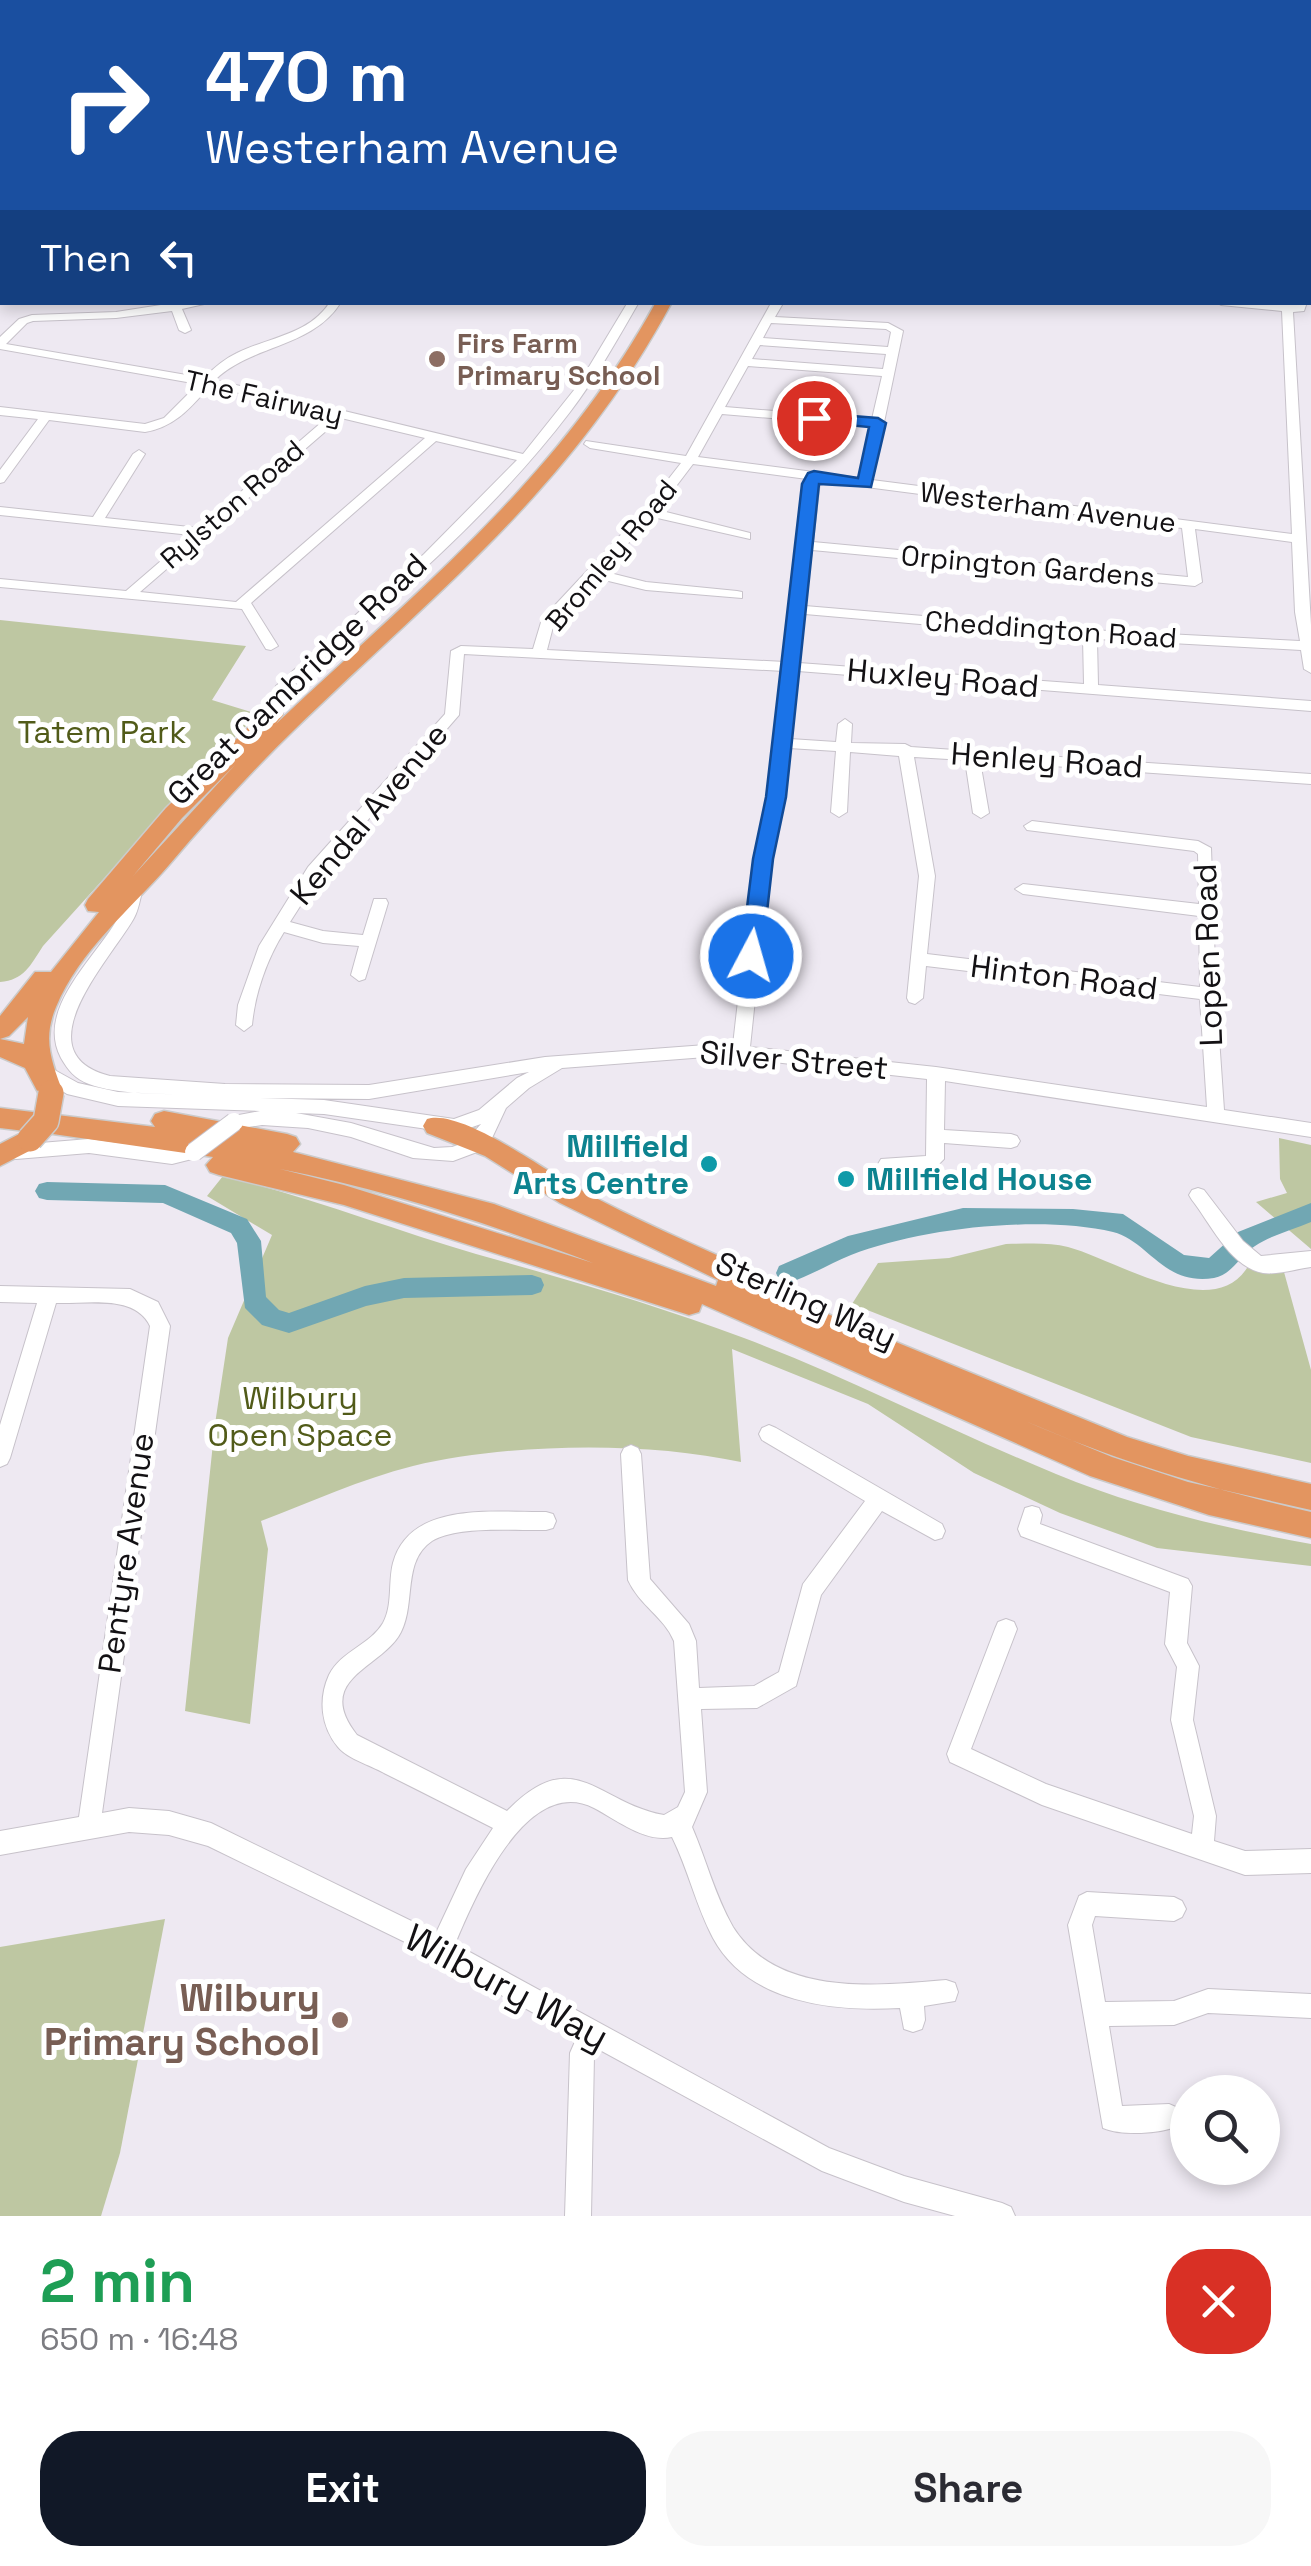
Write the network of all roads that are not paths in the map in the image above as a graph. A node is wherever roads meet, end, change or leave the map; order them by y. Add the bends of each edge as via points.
1 (192, 305) edge
2 (333, 305) edge
3 (632, 305) edge
4 (644, 305) edge
5 (662, 305) edge
6 (776, 305) dead end
7 (1287, 305) edge
8 (176, 308) junction
9 (771, 320) junction
10 (185, 330) dead end
11 (758, 341) junction
12 (0, 344) edge
13 (893, 351) junction
14 (744, 362) junction
15 (888, 373) junction
16 (207, 382) junction
17 (718, 410) junction
18 (0, 411) edge
19 (338, 414) junction
20 (46, 416) junction
21 (1292, 418) junction
22 (1311, 418) edge
23 (878, 423) junction
24 (433, 437) junction
25 (582, 442) junction
26 (139, 454) dead end
27 (525, 458) junction
28 (687, 464) junction
29 (0, 480) edge
30 (812, 480) junction
31 (865, 484) junction
32 (0, 511) edge
33 (650, 512) junction
34 (1305, 514) edge
35 (98, 521) junction
36 (1188, 525) junction
37 (199, 532) junction
38 (745, 536) dead end
39 (1300, 540) junction
40 (804, 545) junction
41 (594, 573) junction
42 (0, 583) edge
43 (737, 595) dead end
44 (128, 596) junction
45 (245, 604) junction
46 (796, 609) junction
47 (1306, 613) edge
48 (1090, 634) junction
49 (271, 646) dead end
50 (1307, 646) junction
51 (456, 654) joint
52 (539, 654) junction
53 (792, 667) junction
54 (1311, 669) edge
55 (1091, 690) junction
56 (287, 702) junction
57 (1311, 706) edge
58 (845, 724) dead end
59 (782, 743) junction
60 (845, 747) junction
61 (904, 749) junction
62 (971, 754) junction
63 (1311, 779) edge
64 (839, 812) dead end
65 (981, 813) dead end
66 (1032, 826) dead end
67 (135, 888) junction
68 (1023, 889) dead end
69 (380, 903) dead end
70 (1208, 911) junction
71 (279, 925) junction
72 (368, 942) junction
73 (921, 959) junction
74 (360, 975) dead end
75 (1208, 994) junction
76 (915, 998) dead end
77 (244, 1025) dead end
78 (0, 1030) edge
79 (0, 1048) edge
80 (740, 1051) junction
81 (576, 1060) junction
82 (936, 1073) junction
83 (43, 1075) junction
84 (471, 1076) junction
85 (0, 1104) edge
86 (498, 1106) junction
87 (1216, 1114) junction
88 (0, 1118) edge
89 (436, 1126) junction
90 (1311, 1130) edge
91 (936, 1136) junction
92 (476, 1140) junction
93 (1011, 1141) dead end
94 (272, 1150) junction
95 (2, 1155) edge
96 (190, 1157) junction
97 (887, 1164) dead end
98 (1198, 1195) dead end
99 (1311, 1259) edge
100 (0, 1294) edge
101 (49, 1296) junction
102 (851, 1357) junction
103 (908, 1360) junction
104 (768, 1434) dead end
105 (631, 1454) dead end
106 (0, 1458) edge
107 (880, 1497) junction
108 (1311, 1497) edge
109 (1032, 1515) dead end
110 (546, 1521) dead end
111 (1311, 1525) edge
112 (935, 1531) dead end
113 (1006, 1629) dead end
114 (690, 1700) junction
115 (89, 1824) junction
116 (509, 1824) junction
117 (678, 1824) junction
118 (0, 1843) edge
119 (1202, 1849) junction
120 (1311, 1861) edge
121 (1174, 1908) dead end
122 (442, 1950) junction
123 (946, 1992) dead end
124 (911, 1994) junction
125 (1311, 2006) edge
126 (1095, 2014) junction
127 (913, 2020) dead end
128 (592, 2032) junction
129 (1168, 2117) dead end
130 (578, 2216) edge
131 (1002, 2216) edge

1 - 8 street
2 - 16 street via 314,326 230,361
3 - 27 street via 586,381
4 - 56 highway, Great Cambridge Road via 575,416 502,502
5 - 25 highway, Great Cambridge Road
6 - 9 street, Bromley Road
7 - 21 street
8 - 10 street
8 - 12 street via 32,318
9 - 11 street, Bromley Road
9 - 13 street via 888,326 897,331
11 - 13 street
11 - 14 street, Bromley Road
12 - 16 street, The Fairway
13 - 15 street
14 - 15 street
14 - 17 street, Bromley Road
15 - 23 street
16 - 19 street, The Fairway
16 - 20 street via 153,427
17 - 23 street
17 - 28 street, Bromley Road
18 - 20 street
19 - 24 street, The Fairway
19 - 37 street, Rylston Road
20 - 29 street
21 - 22 street
21 - 34 street
23 - 31 street
24 - 27 street, The Fairway
24 - 45 street
25 - 28 street, Westerham Avenue
25 - 67 highway, Great Cambridge Road via 233,778
26 - 35 street
27 - 56 street via 416,571 281,689
28 - 30 street, Westerham Avenue
28 - 33 street, Bromley Road
30 - 31 street, Westerham Avenue
30 - 40 street
31 - 36 street, Westerham Avenue
32 - 35 street
33 - 38 street
33 - 41 street, Bromley Road
34 - 39 street
35 - 37 street
36 - 39 street, Westerham Avenue
36 - 40 street, Orpington Gardens via 1194,582
37 - 44 street, Rylston Road
39 - 47 street
40 - 46 street
41 - 43 street
41 - 52 street, Bromley Road via 546,622
42 - 44 street
44 - 45 street
45 - 49 street
46 - 48 street, Cheddington Road
46 - 53 street
47 - 50 street
48 - 50 street, Cheddington Road
48 - 55 street
50 - 54 street
51 - 52 street, Huxley Road
51 - 71 street, Kendal Avenue via 452,715 343,835
52 - 53 street, Huxley Road
53 - 55 street, Huxley Road
53 - 59 street
55 - 57 street, Huxley Road
56 - 78 highway, Great Cambridge Road via 174,813
58 - 60 street
59 - 60 street, Henley Road
59 - 80 street
60 - 61 street, Henley Road
60 - 64 street
61 - 62 street, Henley Road
61 - 73 street via 928,876
62 - 63 street, Henley Road
62 - 65 street
66 - 70 street, Lopen Road via 1201,847
67 - 83 highway, Great Cambridge Road via 89,936 46,1002 34,1050
67 - 84 street, Silver Street via 128,914 65,1017 62,1041 82,1073 110,1083 369,1092
68 - 70 street
69 - 72 street
70 - 75 street, Lopen Road
71 - 72 street
71 - 77 street, Kendal Avenue
72 - 74 street
73 - 75 street, Hinton Road
73 - 76 street
75 - 87 street, Lopen Road
79 - 83 highway via 18,1051
80 - 81 street, Silver Street
80 - 82 street, Silver Street
81 - 84 street, Silver Street
81 - 86 street via 535,1076
82 - 87 street, Silver Street
82 - 91 street
83 - 89 street via 118,1099 324,1107
83 - 95 highway, Great Cambridge Road, bridge via 46,1121
84 - 86 street via 486,1082
85 - 94 highway via 150,1119
86 - 89 street via 466,1124
86 - 92 street
87 - 90 street, Silver Street
88 - 94 highway
89 - 92 highway
91 - 93 street
91 - 97 street via 929,1164
92 - 96 street, bridge via 456,1153 430,1156 327,1125 275,1118 234,1122
92 - 103 highway via 603,1214
94 - 102 highway, Sterling Way via 547,1232
94 - 103 highway, Sterling Way via 433,1179 565,1220
95 - 96 street via 90,1146
96 - 102 highway via 344,1195
98 - 99 street via 1261,1265
100 - 101 street
101 - 106 street
101 - 115 street, Pentyre Avenue via 130,1297 151,1308 160,1326
102 - 111 highway, Sterling Way via 1100,1468
103 - 108 highway, Sterling Way via 1122,1448
104 - 107 street
105 - 114 street via 638,1580 683,1630
107 - 112 street
107 - 114 street via 811,1591 788,1680 757,1697
109 - 119 street via 1028,1529 1180,1586 1176,1644 1188,1666 1182,1720 1206,1816
110 - 116 street via 452,1526 416,1540 400,1566 393,1626 344,1672 332,1705 338,1731 349,1743
113 - 119 street via 958,1754 1042,1794
114 - 117 street via 696,1792
115 - 118 street, Wilbury Way
115 - 122 street, Wilbury Way via 152,1821 210,1835
116 - 117 street via 542,1796 562,1789 656,1826
116 - 122 street via 469,1888
117 - 124 street via 743,1957 798,1988
119 - 120 street via 1245,1863
121 - 126 street via 1087,1904 1080,1925
122 - 128 street, Wilbury Way
123 - 124 street
124 - 127 street
125 - 126 street via 1208,2002 1174,2013
126 - 129 street via 1112,2119
128 - 130 street via 582,2052
128 - 131 street, Wilbury Way via 822,2158

